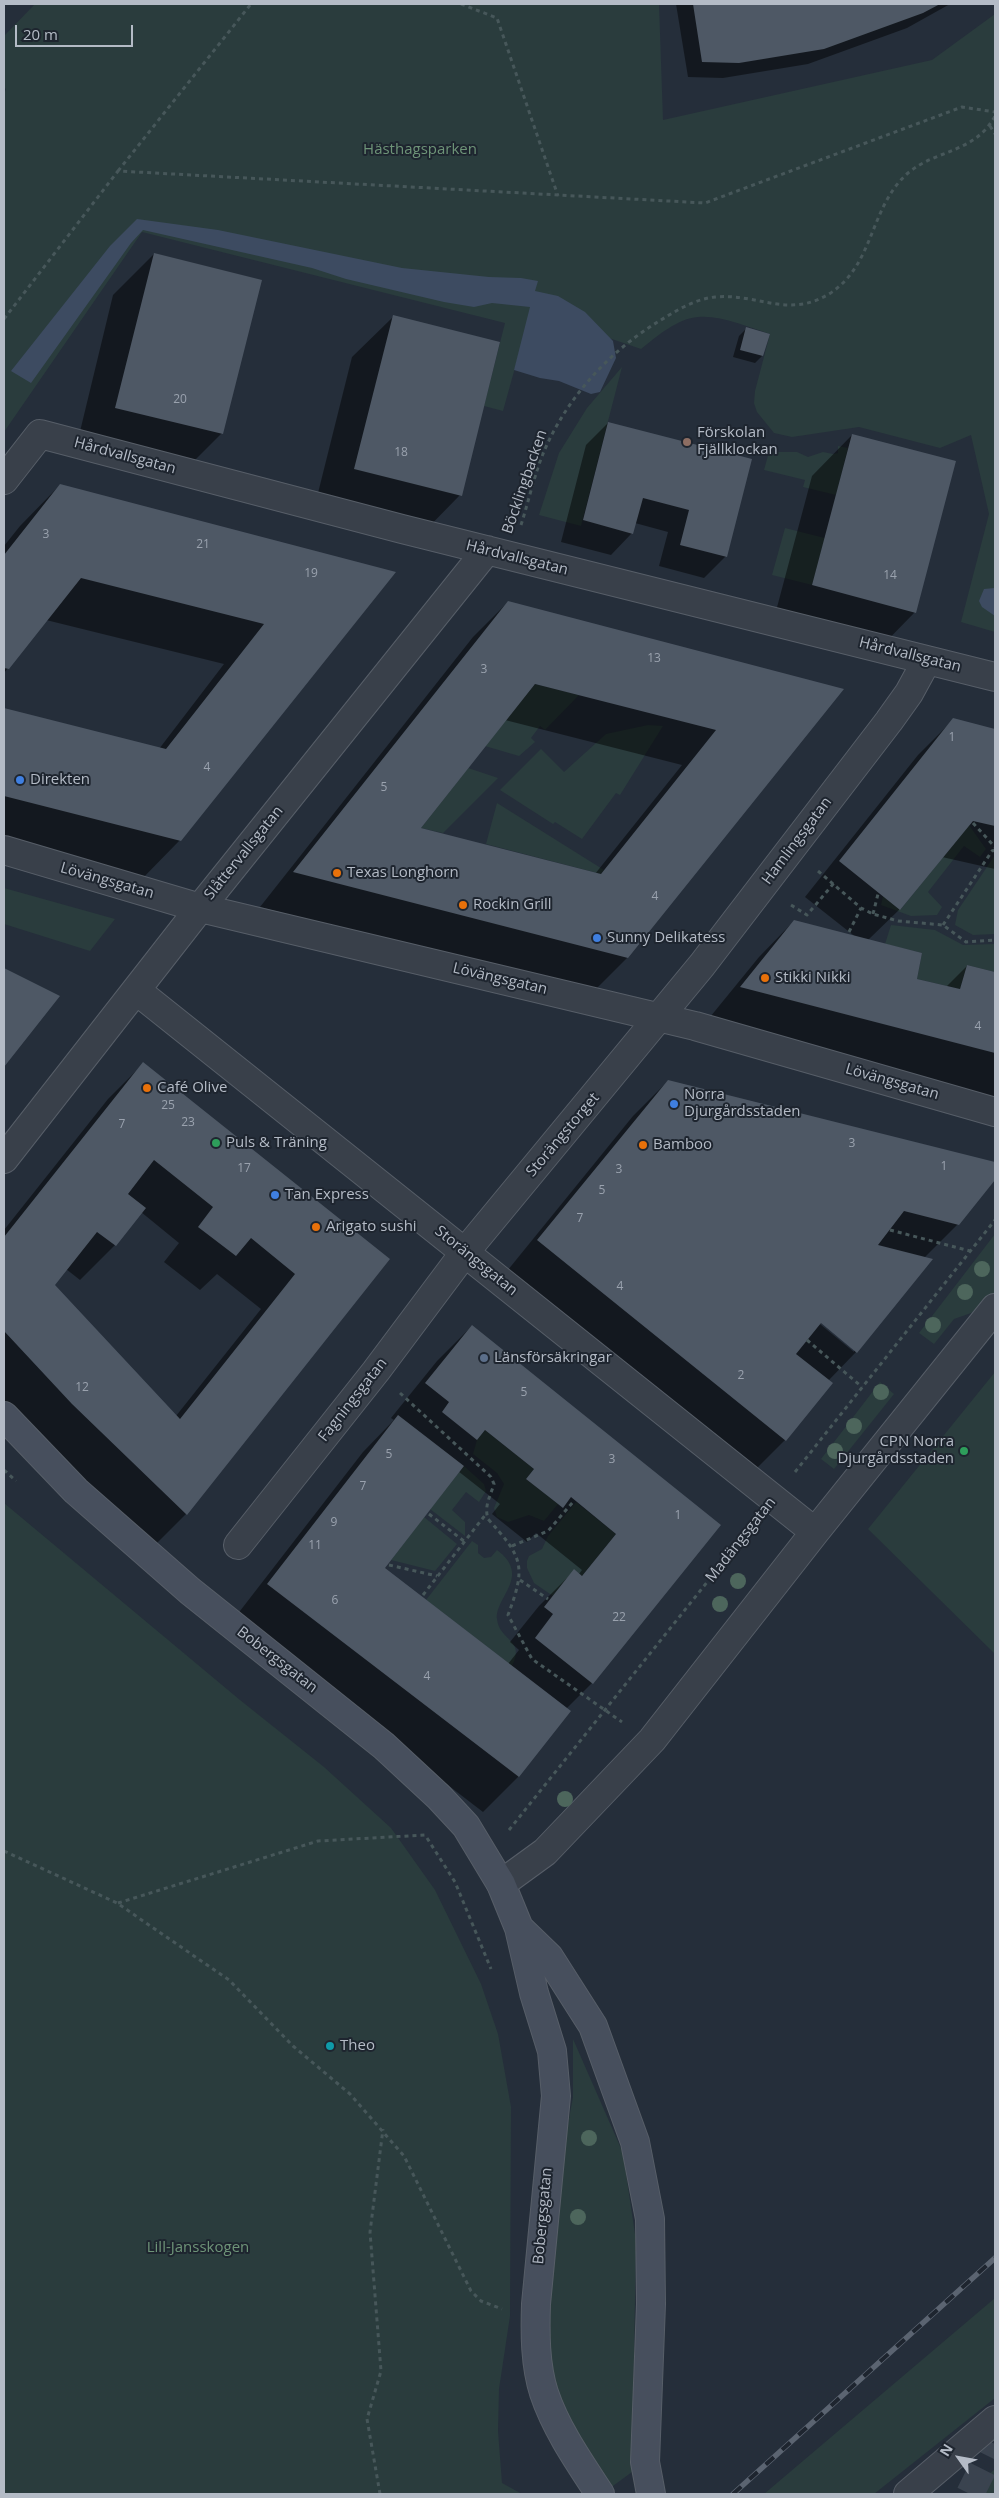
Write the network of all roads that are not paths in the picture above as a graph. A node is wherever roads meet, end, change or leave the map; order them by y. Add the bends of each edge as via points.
1 (4, 480) edge
2 (500, 553) junction
3 (927, 660) junction
4 (995, 677) edge
5 (4, 850) edge
6 (200, 908) junction
7 (137, 991) junction
8 (660, 1018) junction
9 (995, 1112) edge
10 (4, 1158) edge
11 (465, 1252) junction
12 (995, 1308) edge
13 (4, 1416) edge
14 (815, 1532) junction
15 (238, 1545) dead end
16 (502, 1884) junction
17 (519, 1928) junction
18 (995, 2420) edge
19 (600, 2494) edge
20 (651, 2494) edge
21 (908, 2494) edge

1 - 2 street, Hårdvallsgatan via 40,434
2 - 3 street, Hårdvallsgatan
2 - 6 street, Slåttervallsgatan
3 - 4 street, Hårdvallsgatan
3 - 8 street, Hamlingsgatan via 910,693
5 - 6 street, Lövängsgatan
6 - 7 street, Slåttervallsgatan
6 - 8 street, Lövängsgatan
7 - 10 street, Slåttervallsgatan
7 - 11 street, Storängsgatan
8 - 9 street, Lövängsgatan
8 - 11 street, Storängstorget
11 - 14 street, Storängsgatan
11 - 15 street, Fagningsgatan via 376,1371
12 - 14 street
13 - 16 street, Bobergsgatan via 76,1491 183,1585 384,1746 439,1797 466,1826
14 - 16 street via 652,1740 545,1852
16 - 17 street, Bobergsgatan
17 - 19 street, Bobergsgatan via 552,2051 556,2096 536,2295 535,2339 544,2392 565,2439
17 - 20 street, Bobergsgatan via 549,1957 593,2026 636,2142 650,2220 651,2304 644,2462
18 - 21 street

